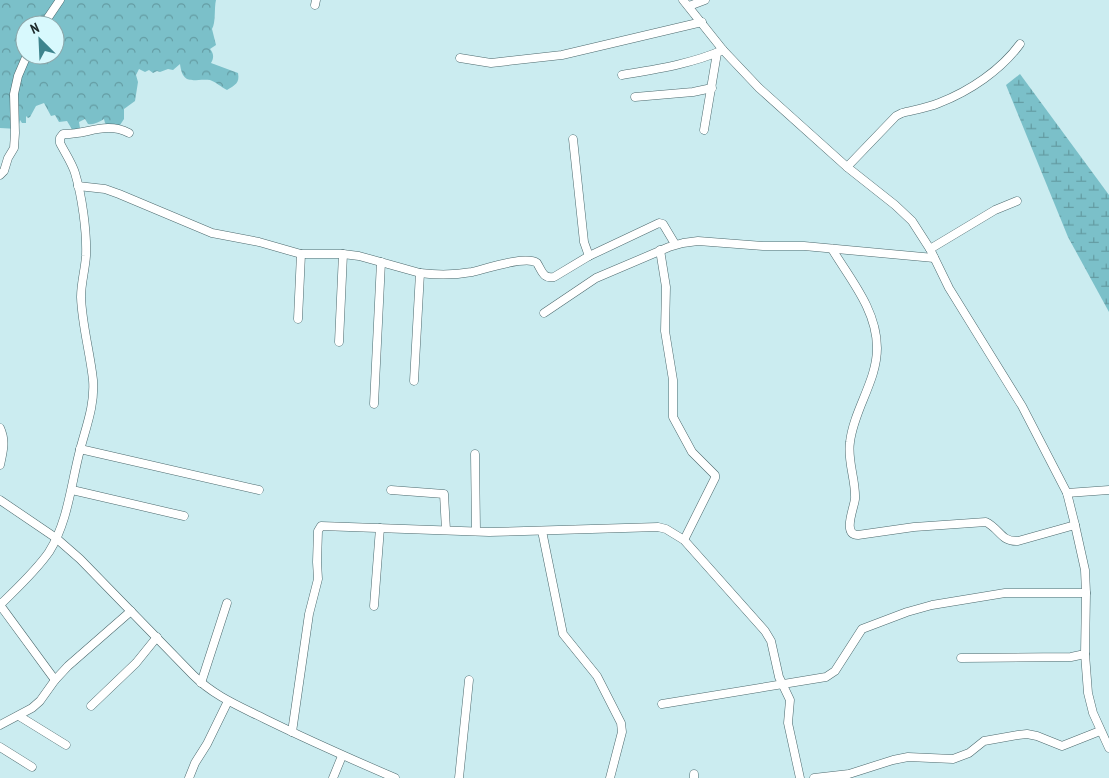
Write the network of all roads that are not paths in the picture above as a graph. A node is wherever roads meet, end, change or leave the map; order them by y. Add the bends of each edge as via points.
1 (60, 0) edge
2 (683, 0) edge
3 (705, 0) edge
4 (689, 6) junction
5 (50, 15) edge
6 (702, 22) junction
7 (1020, 44) dead end
8 (720, 52) junction
9 (460, 58) dead end
10 (23, 65) edge
11 (622, 75) dead end
12 (712, 88) junction
13 (635, 97) dead end
14 (704, 130) dead end
15 (128, 133) dead end
16 (573, 138) dead end
17 (847, 167) junction
18 (0, 174) edge
19 (78, 186) junction
20 (1017, 201) dead end
21 (675, 244) junction
22 (832, 249) junction
23 (930, 249) junction
24 (660, 250) junction
25 (302, 254) junction
26 (343, 254) junction
27 (589, 256) junction
28 (934, 258) junction
29 (381, 262) junction
30 (420, 274) junction
31 (544, 313) dead end
32 (298, 319) dead end
33 (339, 342) dead end
34 (414, 381) dead end
35 (374, 404) dead end
36 (0, 428) edge
37 (80, 449) junction
38 (475, 454) dead end
39 (0, 465) edge
40 (72, 490) junction
41 (259, 490) dead end
42 (391, 490) dead end
43 (1109, 490) edge
44 (1067, 493) junction
45 (0, 500) edge
46 (184, 516) dead end
47 (1075, 525) junction
48 (380, 528) junction
49 (446, 530) junction
50 (542, 530) junction
51 (476, 531) junction
52 (56, 538) junction
53 (684, 540) junction
54 (1086, 593) junction
55 (227, 603) dead end
56 (0, 605) edge
57 (374, 606) dead end
58 (131, 611) junction
59 (157, 637) junction
60 (1085, 654) junction
61 (960, 658) dead end
62 (55, 680) junction
63 (469, 680) dead end
64 (201, 684) junction
65 (783, 685) junction
66 (228, 701) junction
67 (662, 704) dead end
68 (91, 706) dead end
69 (19, 716) junction
70 (0, 725) edge
71 (1100, 731) junction
72 (292, 732) junction
73 (66, 745) dead end
74 (0, 747) edge
75 (1109, 748) edge
76 (342, 756) junction
77 (32, 767) dead end
78 (189, 778) edge
79 (333, 778) edge
80 (395, 778) edge
81 (459, 778) edge
82 (610, 778) edge
83 (800, 778) edge
84 (814, 778) edge

1 - 5 street
2 - 4 street
3 - 4 street
4 - 6 street
6 - 8 street
6 - 9 street via 562,55 491,63
7 - 17 street via 994,71 973,85 941,103 896,116
8 - 11 street via 687,63
8 - 12 street
8 - 17 street
10 - 18 street via 14,94 14,148
12 - 13 street
12 - 14 street
15 - 19 street via 109,127 61,136 60,143
16 - 27 street via 584,242
17 - 23 street via 912,221
19 - 25 street via 105,189 212,233
19 - 37 street via 86,235 82,312 93,381 93,404
20 - 23 street via 995,210
21 - 22 street via 698,241
21 - 24 street
21 - 27 street via 666,226 659,223
22 - 28 street
22 - 47 street via 872,318 877,348 874,371 850,444 855,491 849,525 851,533 858,535 986,522 1011,542
23 - 28 street
24 - 31 street via 596,278
24 - 53 street via 666,287 665,331 673,380 673,417 692,452 715,475
25 - 26 street
25 - 32 street
26 - 29 street
26 - 33 street
27 - 30 street via 554,278 544,276 537,263 530,260 471,272
28 - 44 street via 1022,406
29 - 30 street
29 - 35 street
30 - 34 street
36 - 39 street via 5,443
37 - 40 street
37 - 41 street
38 - 51 street
40 - 46 street
40 - 52 street
42 - 49 street via 444,494
43 - 44 street
44 - 47 street
45 - 52 street
47 - 54 street via 1085,570
48 - 49 street
48 - 57 street
48 - 72 street via 320,526 318,579 309,614
49 - 51 street
50 - 51 street
50 - 53 street via 658,528
50 - 82 street via 563,634 597,676 621,723 622,732
52 - 56 street via 34,571
52 - 58 street
53 - 65 street via 765,631 771,641
54 - 60 street
54 - 65 street via 1005,593 907,612 862,629 834,671 826,676
55 - 64 street
56 - 62 street
58 - 59 street
58 - 62 street
59 - 64 street
59 - 68 street via 136,663
60 - 61 street via 1071,657
60 - 71 street via 1088,693
62 - 69 street via 40,701
63 - 81 street
64 - 66 street
65 - 67 street
65 - 83 street via 790,700 788,723
66 - 72 street
66 - 78 street
69 - 70 street
69 - 73 street
71 - 75 street
71 - 84 street via 1062,746 1028,734 990,739 953,759 908,757 849,774
72 - 76 street
74 - 77 street
76 - 79 street
76 - 80 street

